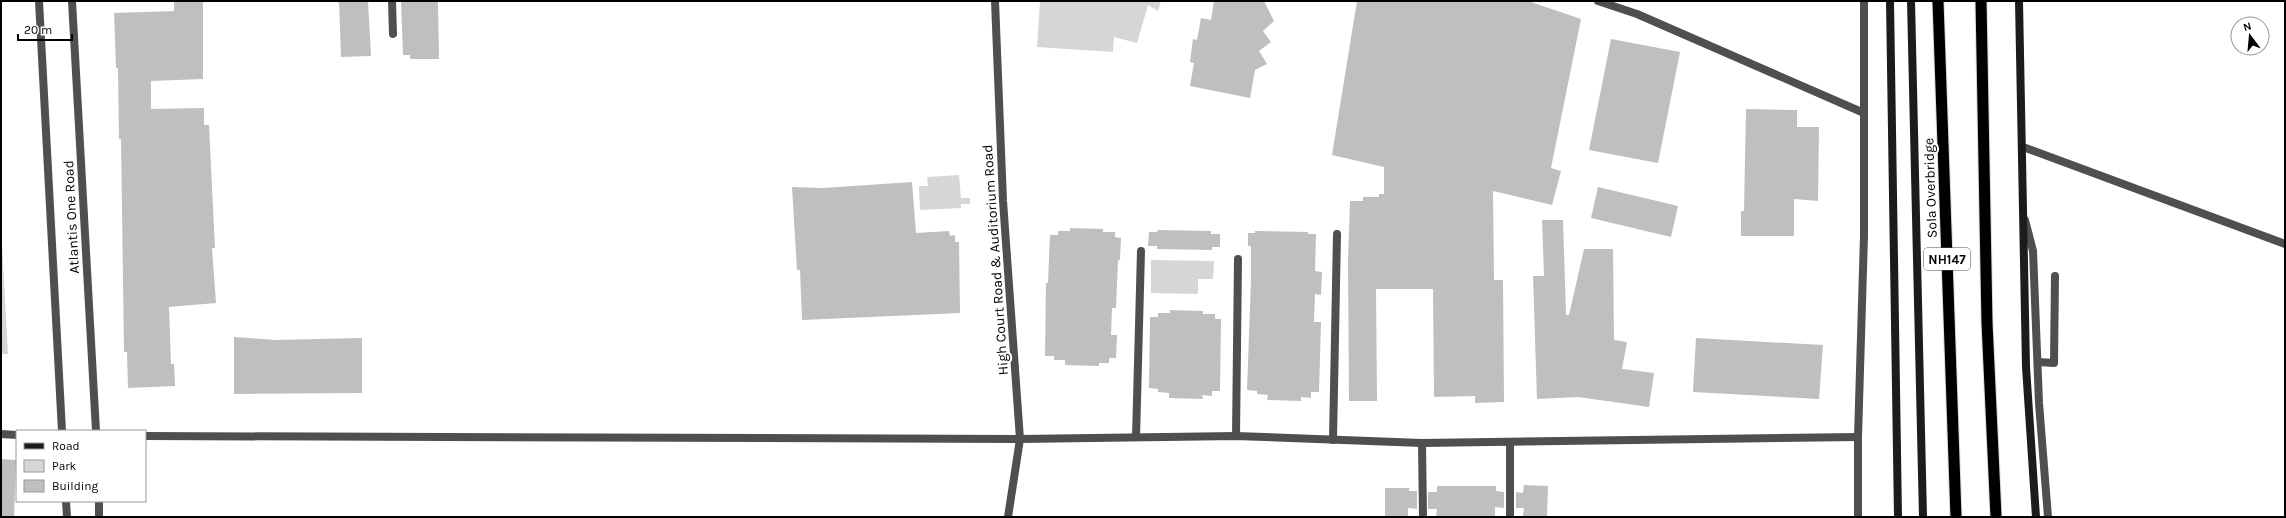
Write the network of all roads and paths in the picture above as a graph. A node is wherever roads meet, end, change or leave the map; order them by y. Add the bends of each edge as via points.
1 (39, 1) edge
2 (72, 1) edge
3 (392, 1) edge
4 (995, 1) edge
5 (1598, 1) edge
6 (1864, 1) edge
7 (1890, 1) edge
8 (1911, 1) edge
9 (1938, 1) edge
10 (1981, 1) edge
11 (2019, 1) edge
12 (393, 34) dead end
13 (1864, 113) junction
14 (2023, 147) junction
15 (2022, 210) junction
16 (1337, 234) dead end
17 (2285, 244) edge
18 (1141, 251) dead end
19 (1238, 260) dead end
20 (2055, 276) dead end
21 (2038, 362) junction
22 (62, 430) edge
23 (96, 430) edge
24 (1, 434) edge
25 (16, 434) edge
26 (146, 436) edge
27 (1236, 436) junction
28 (1136, 437) junction
29 (1858, 437) junction
30 (1020, 439) junction
31 (1334, 440) junction
32 (1510, 442) junction
33 (1422, 444) junction
34 (66, 502) edge
35 (99, 502) edge
36 (67, 517) edge
37 (99, 517) edge
38 (1008, 517) edge
39 (1423, 517) edge
40 (1510, 517) edge
41 (1858, 517) edge
42 (1898, 517) edge
43 (1923, 517) edge
44 (1956, 517) edge
45 (1996, 517) edge
46 (2036, 517) edge
47 (2048, 517) edge

1 - 22 street, Atlantis One Road
2 - 23 street, Atlantis One Road
3 - 12 street
4 - 30 street, High Court Road & Auditorium Road via 1003,201
5 - 13 street via 1637,14
6 - 13 street
7 - 42 main road
8 - 43 main road, Sola Overbridge
9 - 44 highway, Sola Overbridge / NH147
10 - 45 highway, NH147 via 1987,323
11 - 14 main road
13 - 29 street via 1864,236
14 - 15 main road
14 - 17 street
15 - 21 street via 2033,251
15 - 46 main road via 2026,367
16 - 31 street
18 - 28 street
19 - 27 street
20 - 21 street via 2054,363
21 - 47 street
24 - 25 street
26 - 30 street
27 - 28 street
27 - 31 street
28 - 30 street
29 - 32 street
29 - 41 street
30 - 38 street, High Court Road & Auditorium Road
31 - 33 street
32 - 33 street
32 - 40 street
33 - 39 street
34 - 36 street
35 - 37 street

